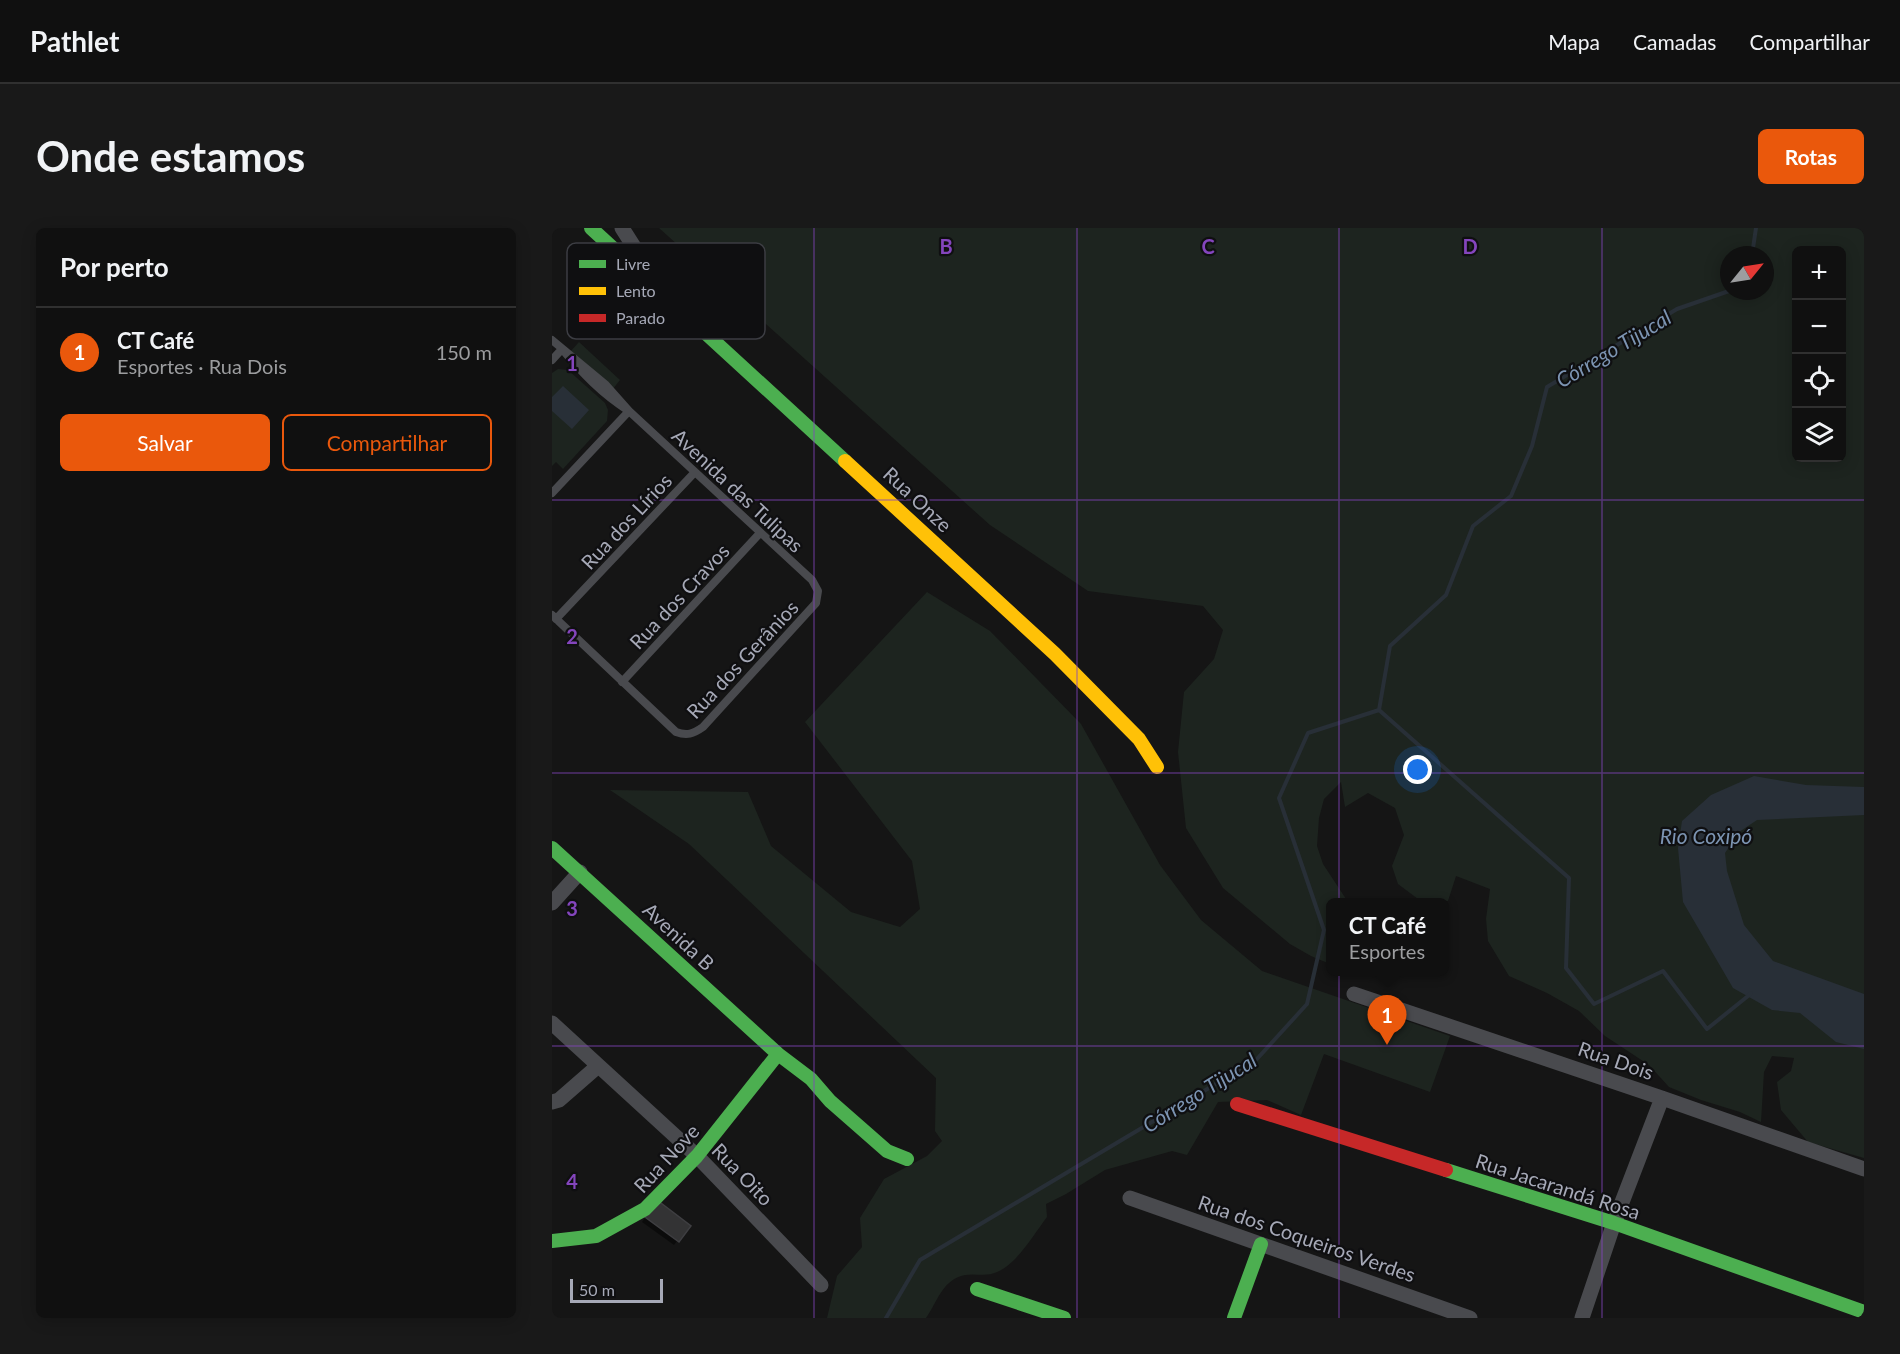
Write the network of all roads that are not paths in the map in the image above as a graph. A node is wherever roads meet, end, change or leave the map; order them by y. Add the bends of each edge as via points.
1 (591, 228) edge
2 (622, 228) edge
3 (608, 243) edge
4 (633, 243) edge
5 (713, 339) edge
6 (552, 340) edge
7 (562, 349) junction
8 (552, 360) edge
9 (629, 411) junction
10 (695, 472) junction
11 (552, 493) edge
12 (760, 533) junction
13 (818, 597) joint
14 (554, 617) edge
15 (622, 682) junction
16 (1158, 767) dead end
17 (552, 848) edge
18 (580, 872) junction
19 (552, 903) edge
20 (1354, 994) dead end
21 (552, 1023) edge
22 (778, 1054) junction
23 (598, 1066) junction
24 (1662, 1098) junction
25 (552, 1102) edge
26 (1237, 1104) dead end
27 (697, 1156) junction
28 (907, 1159) dead end
29 (1864, 1169) edge
30 (1130, 1198) dead end
31 (1614, 1223) junction
32 (552, 1241) edge
33 (1261, 1244) junction
34 (821, 1285) dead end
35 (977, 1289) dead end
36 (1864, 1312) edge
37 (1064, 1318) edge
38 (1234, 1318) edge
39 (1470, 1318) edge
40 (1582, 1318) edge

1 - 3 street, Rua Onze
2 - 4 street
5 - 16 street, Rua Onze via 1055,654 1139,739
6 - 7 lane, Avenida das Tulipas
7 - 8 lane
7 - 9 lane, Avenida das Tulipas via 609,398
9 - 10 lane, Avenida das Tulipas
9 - 11 lane
10 - 12 lane, Avenida das Tulipas
10 - 14 lane, Rua dos Lírios
12 - 13 lane, Avenida das Tulipas via 812,580
12 - 15 lane, Rua dos Cravos
13 - 15 lane, Rua dos Gerânios via 703,727 691,735 676,732
14 - 15 lane
17 - 18 street, Avenida B
18 - 19 street
18 - 22 street, Avenida B
20 - 24 street, Rua Dois
21 - 23 street, Rua Oito
22 - 27 street, Rua Nove
22 - 28 street, Avenida B via 811,1079 887,1151
23 - 25 street
23 - 27 street, Rua Oito
24 - 29 street, Rua Dois
24 - 31 street
26 - 31 street, Rua Jacarandá Rosa
27 - 32 street, Rua Nove via 645,1209 596,1236
27 - 34 street, Rua Oito
30 - 33 street, Rua dos Coqueiros Verdes
31 - 36 street, Rua Jacarandá Rosa
31 - 40 street
33 - 38 street
33 - 39 street, Rua dos Coqueiros Verdes
35 - 37 street

